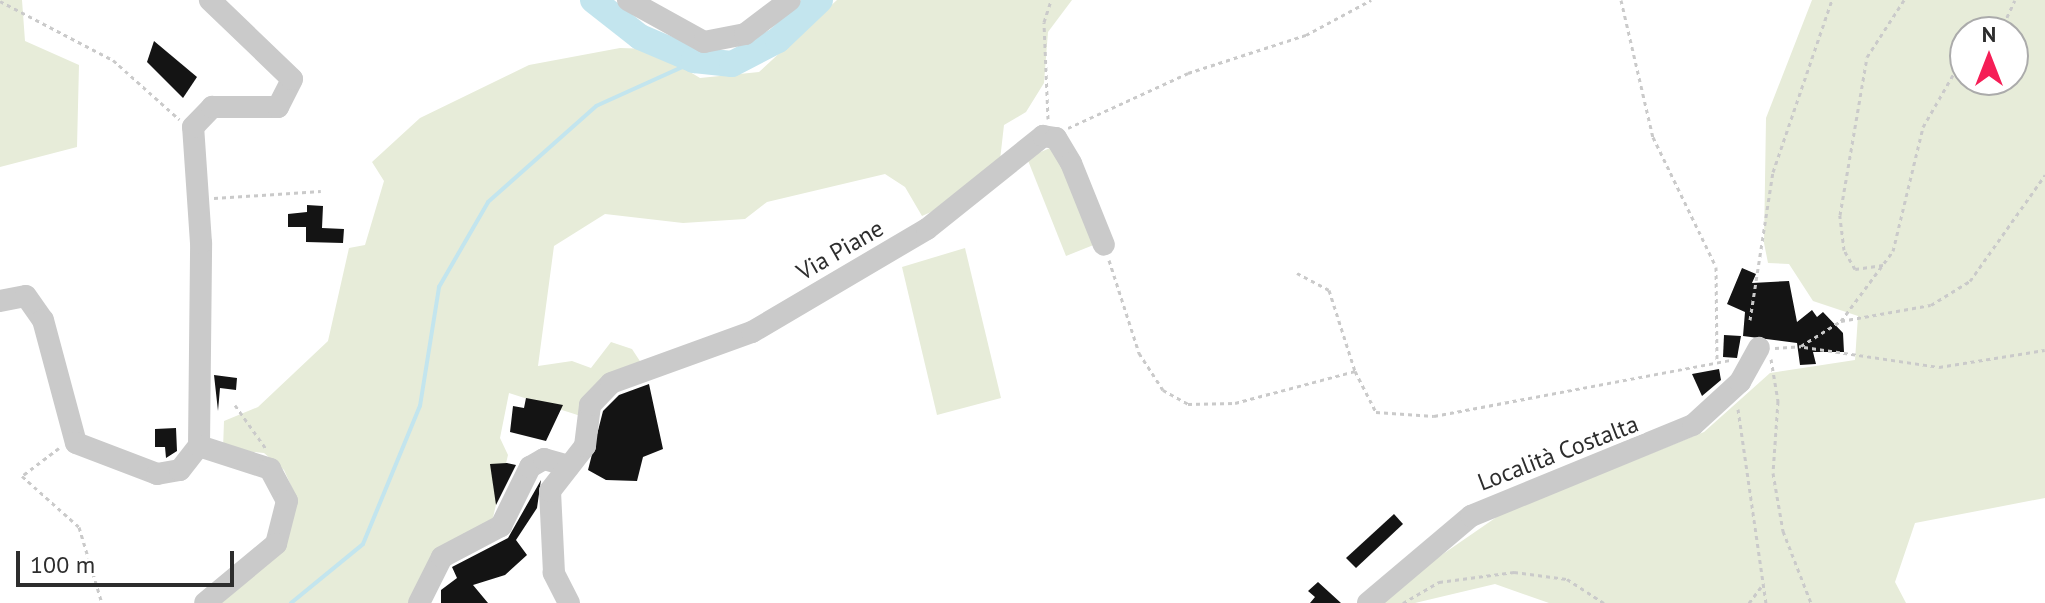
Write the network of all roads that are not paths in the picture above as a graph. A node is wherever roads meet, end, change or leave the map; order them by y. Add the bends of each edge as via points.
1 (210, 0) edge
2 (628, 0) edge
3 (790, 0) edge
4 (1104, 245) road end
5 (0, 301) edge
6 (1749, 347) road end
7 (199, 446) junction
8 (569, 466) junction
9 (205, 603) edge
10 (419, 603) edge
11 (569, 603) edge
12 (1368, 603) edge

1 - 7 street via 283,66 291,88 270,110 204,111 191,135 198,201
2 - 3 street via 704,42 745,34
4 - 8 street, Via Piane via 1052,136 927,229 752,332 611,383 590,405 585,446
5 - 7 street via 26,296 43,320 72,438 157,474 180,470
6 - 12 street, Località Costalta via 1671,437 1471,516
7 - 9 street via 270,469 287,501 276,544
8 - 10 street via 544,459 530,467 501,526 442,557
8 - 11 street, Via Piane via 553,480 547,530 554,573

